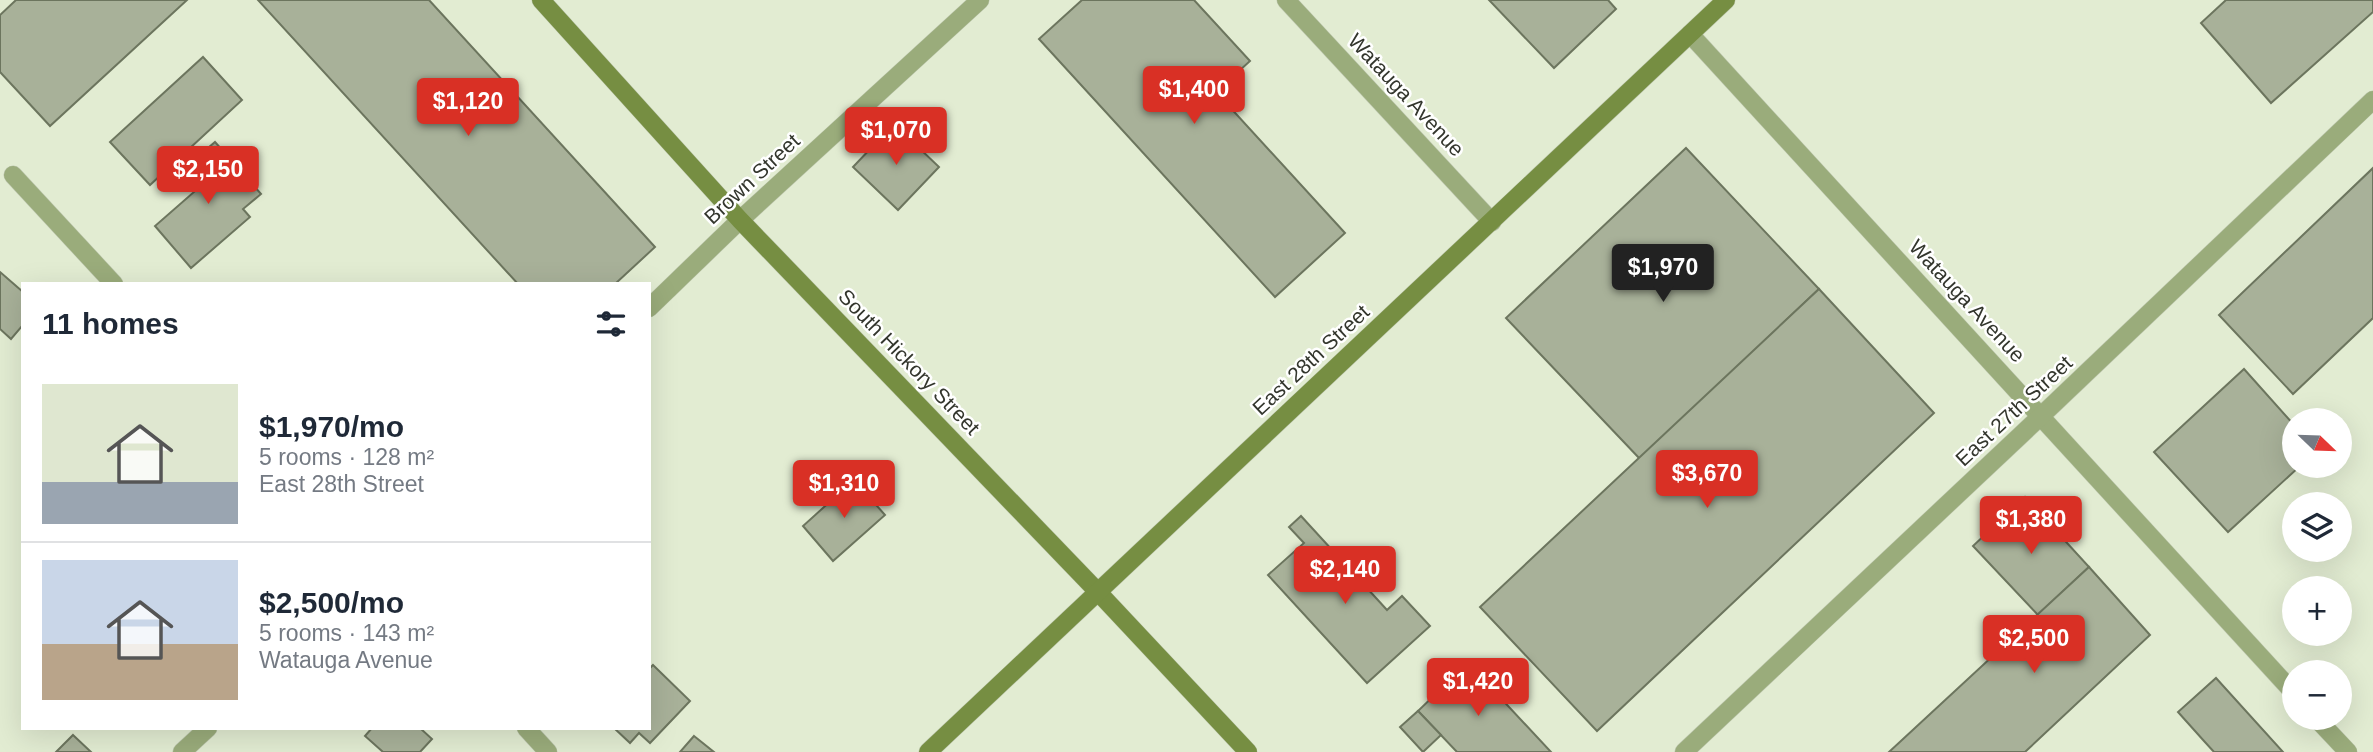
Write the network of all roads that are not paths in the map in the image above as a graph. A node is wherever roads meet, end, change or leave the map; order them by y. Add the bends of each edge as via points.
1 (541, 0) edge
2 (980, 0) edge
3 (1286, 0) edge
4 (1726, 0) edge
5 (1690, 34) junction
6 (2373, 100) edge
7 (13, 175) dead end
8 (740, 220) junction
9 (1492, 222) junction
10 (112, 282) edge
11 (651, 306) edge
12 (2041, 416) junction
13 (1098, 592) junction
14 (2282, 680) edge
15 (206, 730) edge
16 (528, 730) edge
17 (2327, 730) edge
18 (182, 752) edge
19 (548, 752) edge
20 (928, 752) edge
21 (1248, 752) edge
22 (1684, 752) edge
23 (2348, 752) edge

1 - 8 street, South Hickory Street
2 - 8 street, Brown Street
3 - 9 street, Watauga Avenue
4 - 5 street, East 28th Street
5 - 9 street, East 28th Street
5 - 12 street, Watauga Avenue
6 - 12 street, East 27th Street
7 - 10 street
8 - 11 street, Brown Street
8 - 13 street, South Hickory Street
9 - 13 street, East 28th Street
12 - 14 street, Watauga Avenue
12 - 22 street, East 27th Street
13 - 20 street, East 28th Street
13 - 21 street, South Hickory Street
15 - 18 street
16 - 19 street
17 - 23 street

